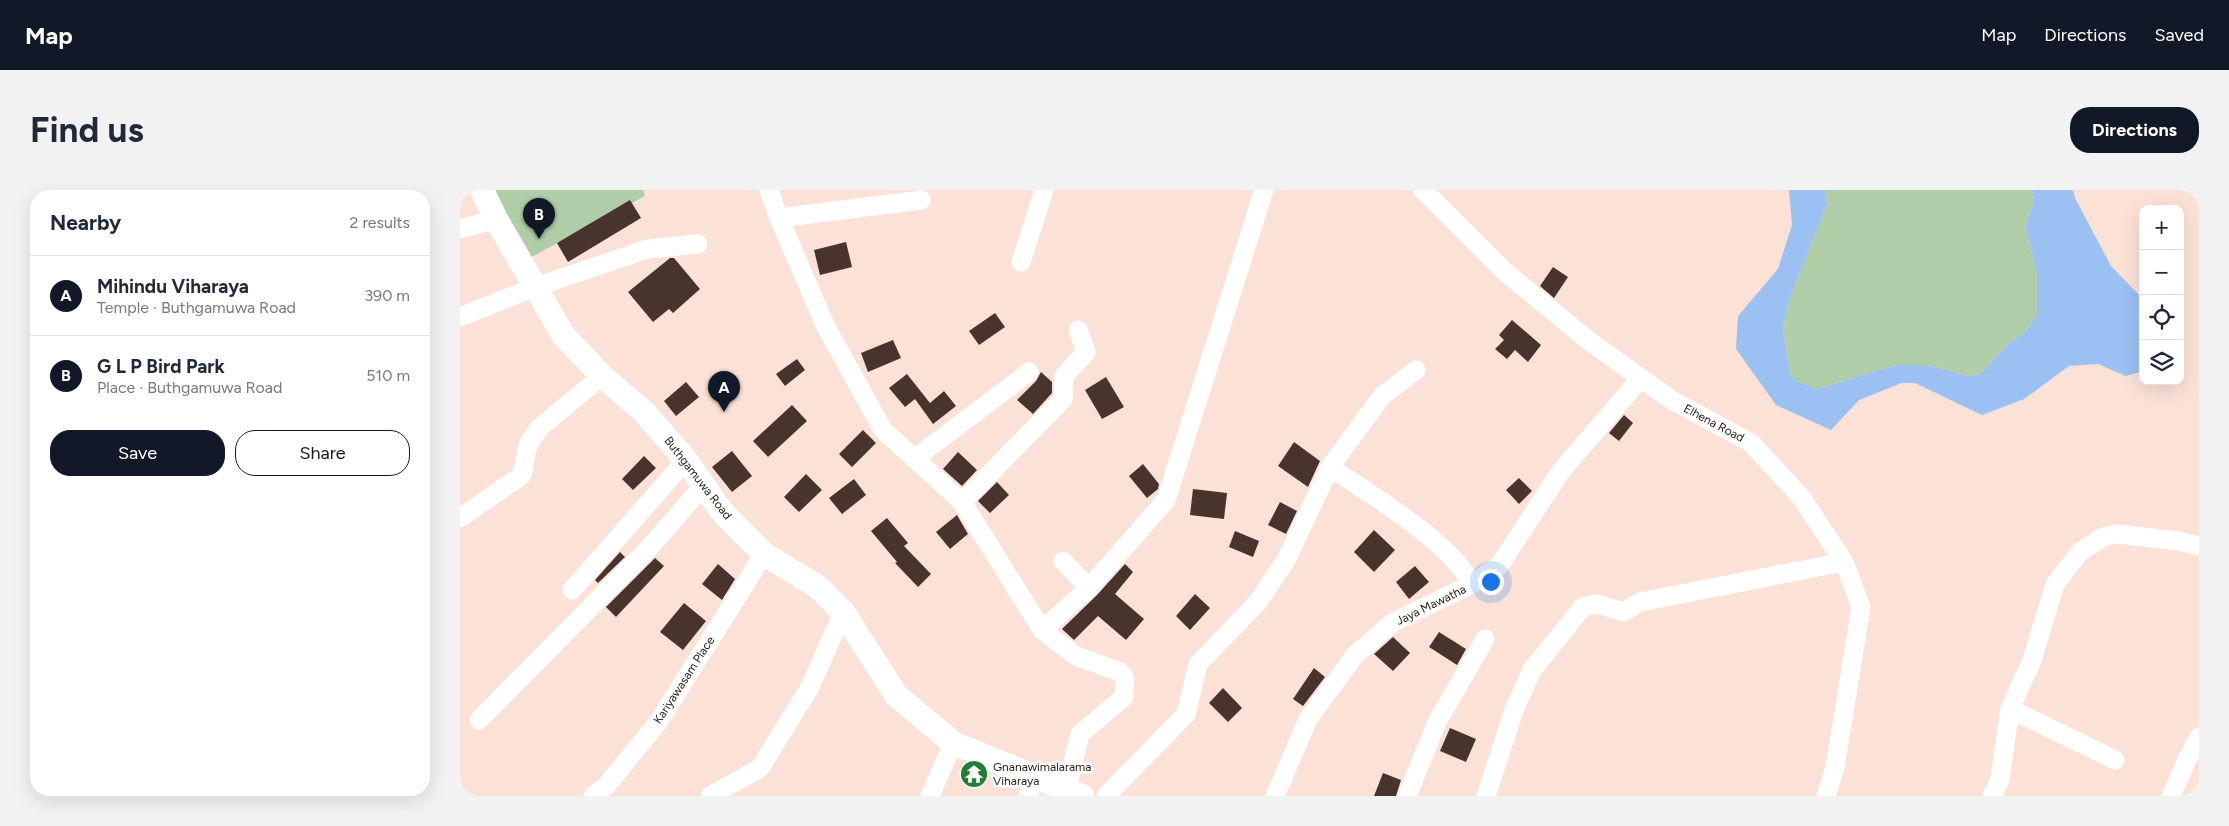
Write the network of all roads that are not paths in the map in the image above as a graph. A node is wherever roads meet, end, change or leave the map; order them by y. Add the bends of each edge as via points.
1 (482, 190) edge
2 (769, 190) edge
3 (1044, 190) edge
4 (1264, 190) edge
5 (1422, 190) edge
6 (921, 200) dead end
7 (779, 218) junction
8 (496, 219) junction
9 (460, 229) edge
10 (698, 244) dead end
11 (1021, 262) dead end
12 (535, 287) junction
13 (460, 317) edge
14 (1078, 330) dead end
15 (1416, 370) dead end
16 (1029, 372) dead end
17 (602, 376) junction
18 (1642, 378) junction
19 (914, 459) junction
20 (686, 460) junction
21 (1330, 467) junction
22 (703, 486) junction
23 (962, 502) junction
24 (460, 518) edge
25 (2199, 546) edge
26 (764, 554) junction
27 (1063, 561) dead end
28 (1844, 562) junction
29 (1472, 584) junction
30 (1089, 588) junction
31 (572, 590) dead end
32 (843, 612) junction
33 (1042, 630) junction
34 (1485, 639) dead end
35 (2010, 710) junction
36 (480, 720) dead end
37 (2199, 737) edge
38 (953, 743) junction
39 (2115, 760) dead end
40 (1032, 787) edge
41 (1071, 794) edge
42 (593, 796) edge
43 (710, 796) edge
44 (930, 796) edge
45 (1106, 796) edge
46 (1274, 796) edge
47 (1407, 796) edge
48 (1486, 796) edge
49 (1826, 796) edge
50 (1992, 796) edge
51 (2172, 796) edge

1 - 8 main road, Buthgamuwa Road
2 - 7 street
3 - 11 street
4 - 30 street via 1166,500
5 - 18 street, Elhena Road via 1504,271 1589,341
6 - 7 street
7 - 19 street via 826,327 864,397 883,430
8 - 9 street
8 - 12 main road, Buthgamuwa Road
10 - 12 street via 647,248
12 - 13 street
12 - 17 main road, Buthgamuwa Road via 563,335
14 - 23 street via 1086,352 1064,376 1063,399
15 - 21 street via 1382,396
16 - 19 street
17 - 20 main road, Buthgamuwa Road via 644,412
17 - 24 street via 539,428 528,445 522,476
18 - 28 street, Elhena Road via 1670,399 1750,443 1801,496
18 - 29 street, Jaya Mawatha via 1561,471 1499,566
19 - 23 street
20 - 22 main road, Buthgamuwa Road
20 - 31 street
21 - 29 street via 1422,531 1466,571
21 - 45 street via 1286,560 1263,595 1198,664 1186,714
22 - 26 main road, Buthgamuwa Road via 722,512
22 - 36 street via 650,547
23 - 33 street
25 - 35 street via 2117,534 2104,537 2080,552 2055,584 2032,660
26 - 32 main road, Buthgamuwa Road via 818,587
26 - 42 street, Kariyawasam Place via 659,721 607,784
27 - 30 street
28 - 48 street via 1640,602 1624,612 1597,604 1583,607 1532,670 1514,710
28 - 49 street, Elhena Road via 1861,607 1835,767
29 - 46 street, Jaya Mawatha via 1392,623 1355,655 1308,719
30 - 33 street
32 - 38 main road, Buthgamuwa Road via 896,695
32 - 43 street via 810,687 760,768
33 - 41 street via 1076,656 1120,672 1124,678 1124,697 1080,734
34 - 47 street via 1437,722
35 - 39 street
35 - 50 street via 2000,779
37 - 51 street
38 - 40 main road, Buthgamuwa Road
38 - 44 street
40 - 41 main road, Buthgamuwa Road

